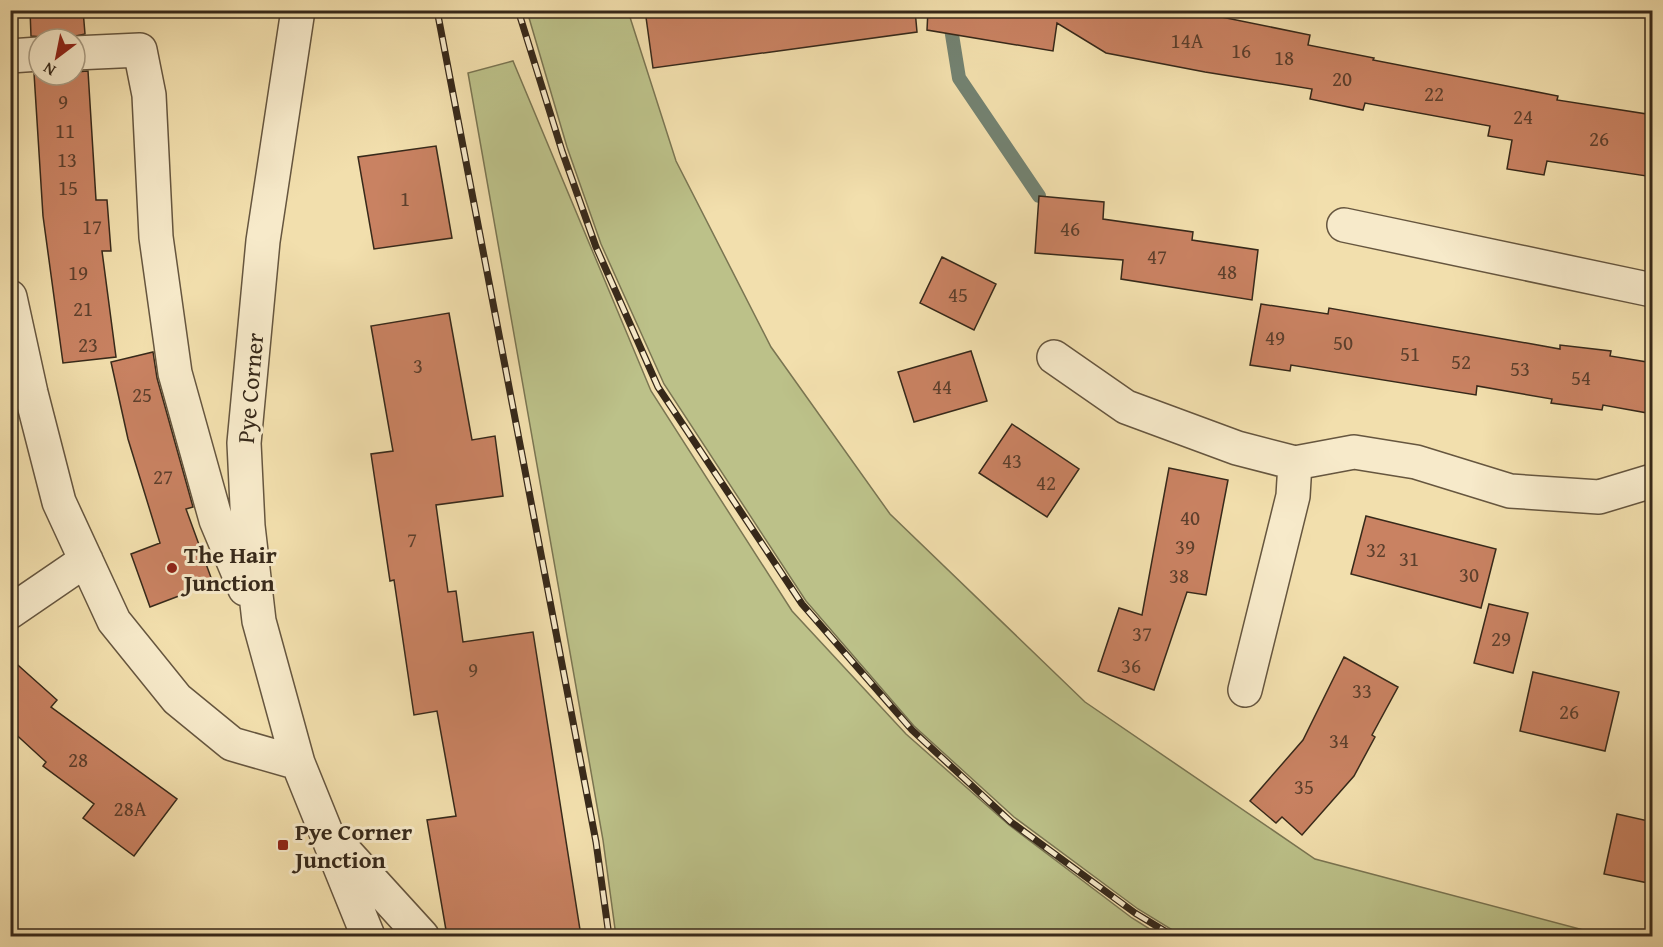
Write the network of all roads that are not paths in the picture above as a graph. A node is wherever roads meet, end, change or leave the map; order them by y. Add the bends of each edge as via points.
1 (298, 10) edge
2 (87, 52) edge
3 (27, 55) edge
4 (10, 56) edge
5 (1344, 225) dead end
6 (1653, 290) edge
7 (10, 297) edge
8 (1054, 357) dead end
9 (1295, 463) junction
10 (1653, 481) edge
11 (86, 560) junction
12 (10, 612) edge
13 (259, 621) junction
14 (1245, 690) dead end
15 (297, 763) junction
16 (324, 828) junction
17 (368, 936) edge
18 (422, 936) edge

1 - 13 street, Pye Corner via 264,241 244,443
2 - 13 street via 140,50 149,95 156,237 175,373 216,520
3 - 4 street
5 - 6 street
7 - 11 street via 59,502
8 - 9 street via 1126,407 1237,448
9 - 10 street via 1354,452 1416,462 1510,491 1599,497
9 - 14 street via 1293,496
11 - 12 street
11 - 15 street via 114,621 177,699 232,744
13 - 15 street, Pye Corner
15 - 16 street, Pye Corner
16 - 17 street, Pye Corner
16 - 18 street

